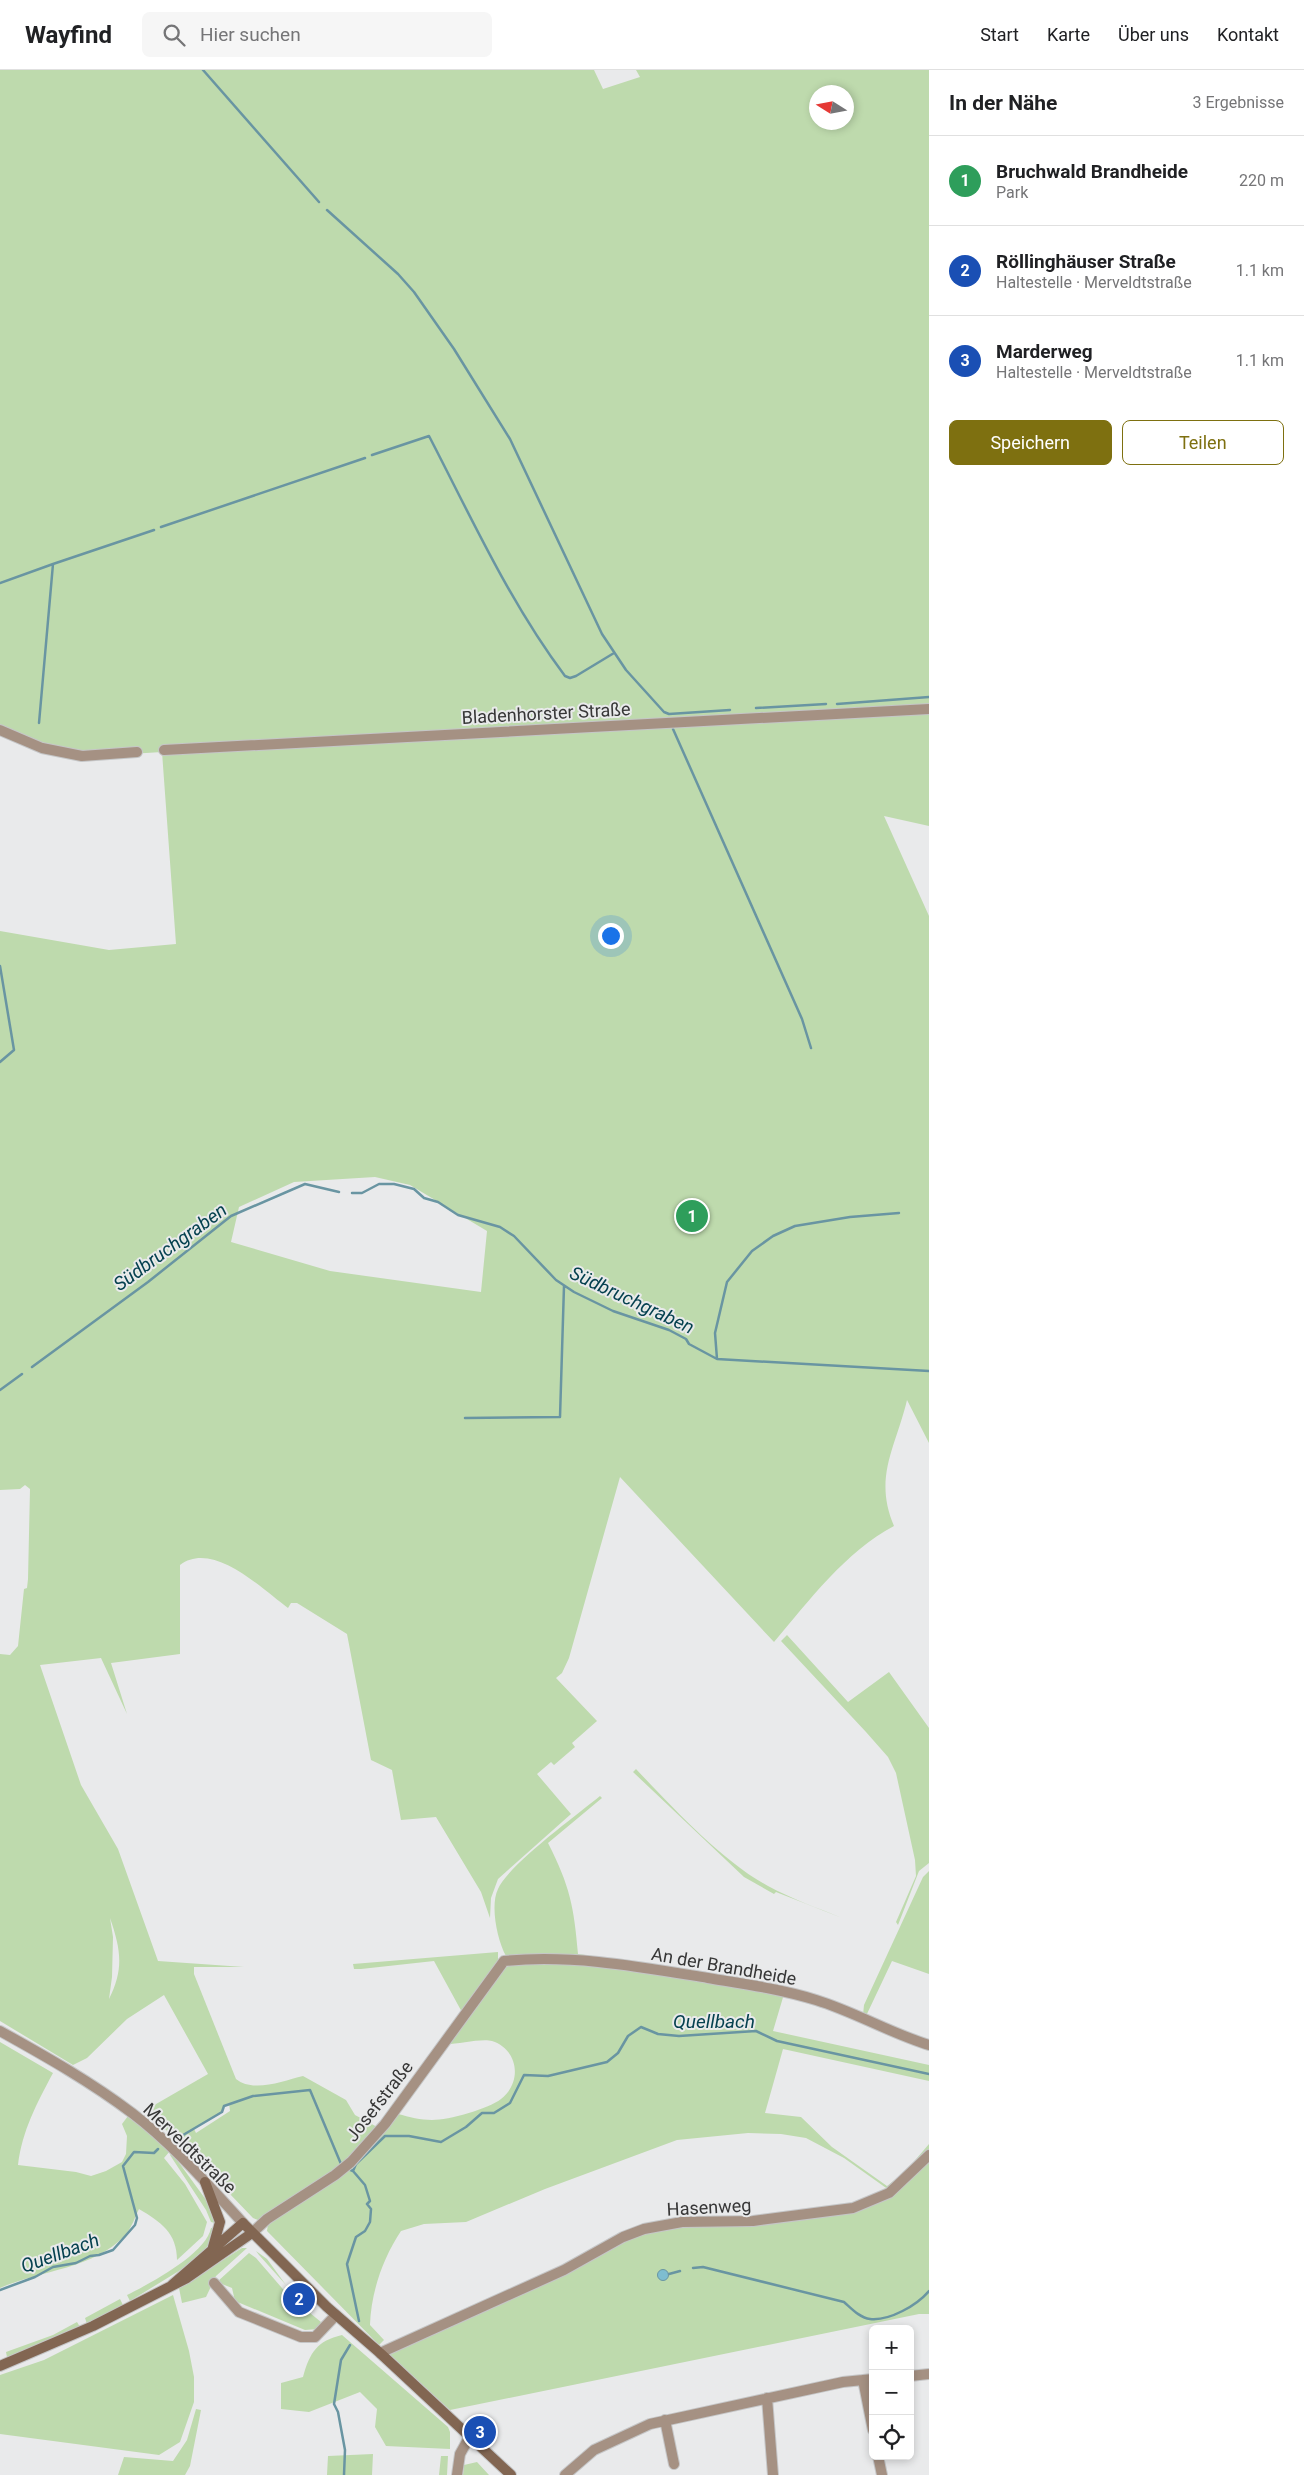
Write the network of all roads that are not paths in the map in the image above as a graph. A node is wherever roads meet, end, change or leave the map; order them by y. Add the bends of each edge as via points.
1 (929, 709) edge
2 (0, 730) edge
3 (164, 750) dead end
4 (137, 752) dead end
5 (504, 1961) joint
6 (0, 2031) edge
7 (929, 2045) edge
8 (929, 2155) edge
9 (205, 2182) junction
10 (243, 2223) junction
11 (252, 2233) junction
12 (212, 2249) junction
13 (214, 2283) dead end
14 (172, 2285) junction
15 (336, 2315) junction
16 (380, 2353) junction
17 (0, 2366) edge
18 (929, 2374) edge
19 (914, 2376) edge
20 (868, 2379) edge
21 (768, 2398) junction
22 (872, 2415) edge
23 (665, 2420) junction
24 (470, 2436) junction
25 (879, 2460) edge
26 (674, 2464) dead end
27 (457, 2475) edge
28 (511, 2475) edge
29 (565, 2475) edge
30 (773, 2475) edge
31 (882, 2475) edge

1 - 3 street, Bladenhorster Straße
2 - 4 street via 42,748 82,756
5 - 7 street, An der Brandheide via 534,1959 614,1964 772,1990 830,2004
5 - 11 street, Josefstraße via 385,2124 351,2162 329,2180 267,2219
6 - 9 street, Merveldtstraße via 86,2080 134,2114
8 - 16 street, Hasenweg via 889,2193 853,2208 753,2221 682,2222 644,2229 564,2270
9 - 10 street, Merveldtstraße
9 - 12 main road via 220,2222
10 - 11 main road, Merveldtstraße
10 - 12 main road
11 - 14 main road via 210,2264
11 - 15 main road, Merveldtstraße
12 - 14 main road
13 - 15 street via 239,2312 300,2337 315,2337
14 - 17 main road via 93,2326
15 - 16 main road, Merveldtstraße
16 - 24 main road, Merveldtstraße
18 - 19 street
20 - 21 street
20 - 22 street
21 - 23 street
21 - 30 street
23 - 26 street
23 - 29 street via 594,2450
24 - 27 street via 460,2454
24 - 28 main road, Merveldtstraße
25 - 31 street

